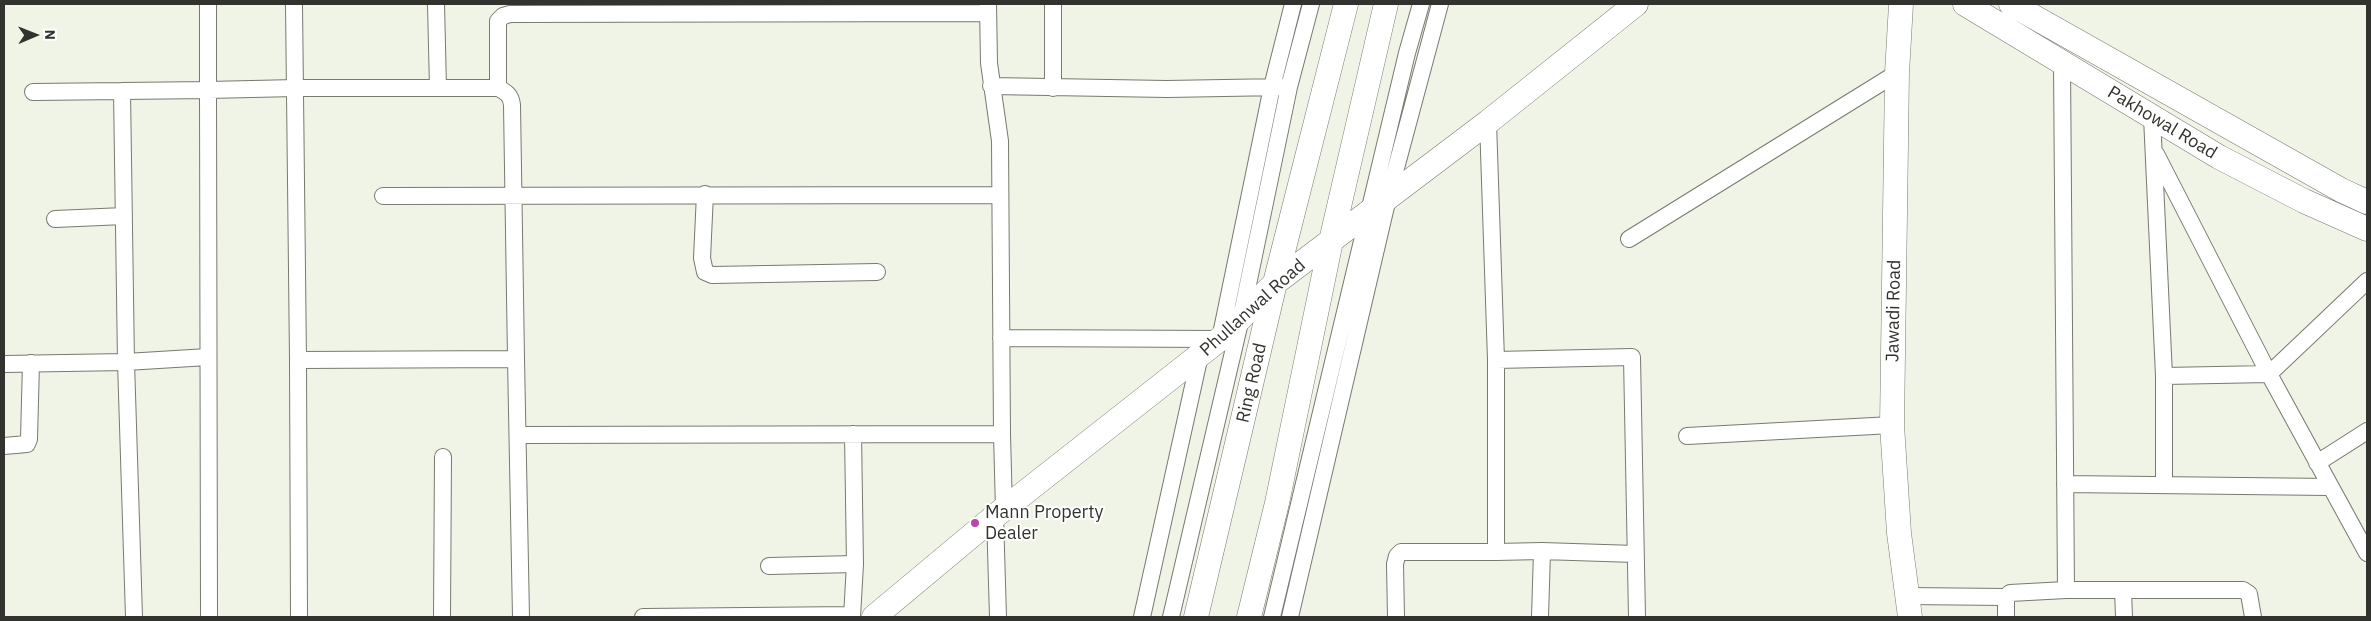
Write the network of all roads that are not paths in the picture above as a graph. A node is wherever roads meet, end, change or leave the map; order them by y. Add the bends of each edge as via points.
1 (208, 4) edge
2 (294, 4) edge
3 (436, 4) edge
4 (1052, 4) edge
5 (1293, 4) edge
6 (1311, 4) edge
7 (1346, 4) edge
8 (1386, 4) edge
9 (1421, 4) edge
10 (1440, 4) edge
11 (1636, 4) edge
12 (1901, 4) edge
13 (1965, 4) edge
14 (2012, 4) edge
15 (988, 8) edge
16 (596, 9) edge
17 (2062, 63) junction
18 (1897, 73) junction
19 (991, 86) junction
20 (1272, 87) junction
21 (1289, 87) junction
22 (296, 88) junction
23 (438, 88) junction
24 (498, 88) junction
25 (1053, 88) junction
26 (208, 90) junction
27 (33, 92) dead end
28 (122, 92) junction
29 (2152, 117) junction
30 (1488, 122) junction
31 (2154, 150) junction
32 (515, 194) junction
33 (704, 194) junction
34 (1000, 195) junction
35 (383, 196) dead end
36 (1388, 198) junction
37 (2367, 202) edge
38 (1369, 212) junction
39 (124, 216) junction
40 (55, 219) dead end
41 (2367, 229) edge
42 (1629, 240) dead end
43 (1331, 241) junction
44 (877, 272) dead end
45 (2367, 281) edge
46 (1275, 283) junction
47 (1241, 318) junction
48 (1001, 338) junction
49 (1220, 339) junction
50 (1200, 355) junction
51 (208, 357) junction
52 (516, 359) junction
53 (298, 360) junction
54 (1496, 360) junction
55 (126, 362) junction
56 (31, 363) junction
57 (4, 364) edge
58 (2269, 374) junction
59 (2164, 376) junction
60 (1892, 425) junction
61 (2367, 431) edge
62 (853, 434) junction
63 (1002, 434) junction
64 (518, 435) junction
65 (1687, 436) dead end
66 (4, 446) edge
67 (442, 458) dead end
68 (2317, 463) junction
69 (2065, 484) junction
70 (2164, 485) junction
71 (2330, 487) junction
72 (999, 513) junction
73 (1542, 551) junction
74 (1496, 552) junction
75 (2367, 553) edge
76 (1636, 554) junction
77 (855, 564) junction
78 (769, 566) dead end
79 (2066, 590) junction
80 (2123, 590) junction
81 (2006, 597) junction
82 (1908, 607) edge
83 (859, 616) edge
84 (134, 617) edge
85 (210, 617) edge
86 (299, 617) edge
87 (442, 617) edge
88 (521, 617) edge
89 (643, 617) edge
90 (998, 617) edge
91 (1142, 617) edge
92 (1171, 617) edge
93 (1196, 617) edge
94 (1249, 617) edge
95 (1272, 617) edge
96 (1290, 617) edge
97 (1396, 617) edge
98 (1540, 617) edge
99 (1637, 617) edge
100 (2006, 617) edge
101 (2124, 617) edge
102 (2253, 617) edge

1 - 26 street
2 - 22 street
3 - 23 street
4 - 25 street
5 - 20 street
6 - 21 street
7 - 46 street, Ring Road
8 - 43 street
9 - 38 street
10 - 36 street
11 - 30 street, Phullanwal Road
12 - 18 street, Jawadi Road
13 - 17 street, Pakhowal Road
14 - 37 street, Pakhowal Road
15 - 16 street
15 - 19 street
16 - 24 street via 503,16 498,21
17 - 29 street, Pakhowal Road
17 - 69 street
18 - 42 street
18 - 60 street, Jawadi Road
19 - 25 street
19 - 34 street via 1000,141
20 - 21 street
20 - 25 street
20 - 49 street
21 - 47 street
22 - 23 street
22 - 26 street
22 - 53 street
23 - 24 street
24 - 32 street via 512,98
26 - 28 street
26 - 51 street
27 - 28 street
28 - 39 street
29 - 31 street
29 - 41 street, Pakhowal Road via 2263,180
30 - 36 street, Phullanwal Road
30 - 54 street
31 - 58 street
31 - 59 street
32 - 33 street
32 - 35 street
32 - 52 street
33 - 34 street
33 - 44 street via 702,258 705,272 712,275
34 - 48 street
36 - 38 street, Phullanwal Road
36 - 96 street
38 - 43 street, Phullanwal Road
38 - 95 street
39 - 40 street
39 - 55 street
43 - 46 street, Phullanwal Road
43 - 94 street via 1277,502
45 - 58 street
46 - 47 street, Phullanwal Road
46 - 93 street, Ring Road
47 - 49 street, Phullanwal Road
47 - 92 street
48 - 49 street
48 - 63 street
49 - 50 street, Phullanwal Road
50 - 72 street, Phullanwal Road
50 - 91 street
51 - 55 street
51 - 85 street
52 - 53 street
52 - 64 street
53 - 86 street
54 - 74 street
54 - 76 street via 1632,357
55 - 56 street
55 - 84 street
56 - 57 street
56 - 66 street via 29,439 26,444
58 - 59 street
58 - 68 street
59 - 70 street
60 - 65 street
60 - 82 street, Jawadi Road
61 - 68 street
62 - 63 street
62 - 64 street
62 - 77 street
63 - 72 street
64 - 88 street
67 - 87 street
68 - 71 street
69 - 70 street
69 - 79 street
70 - 71 street
71 - 75 street
72 - 83 street, Phullanwal Road
72 - 90 street
73 - 74 street
73 - 76 street
73 - 98 street
74 - 97 street via 1401,552 1395,564
76 - 99 street
77 - 78 street
77 - 83 street
79 - 80 street
79 - 81 street via 2015,592
80 - 101 street
80 - 102 street via 2243,590 2250,594
81 - 82 street
81 - 100 street
83 - 89 street

